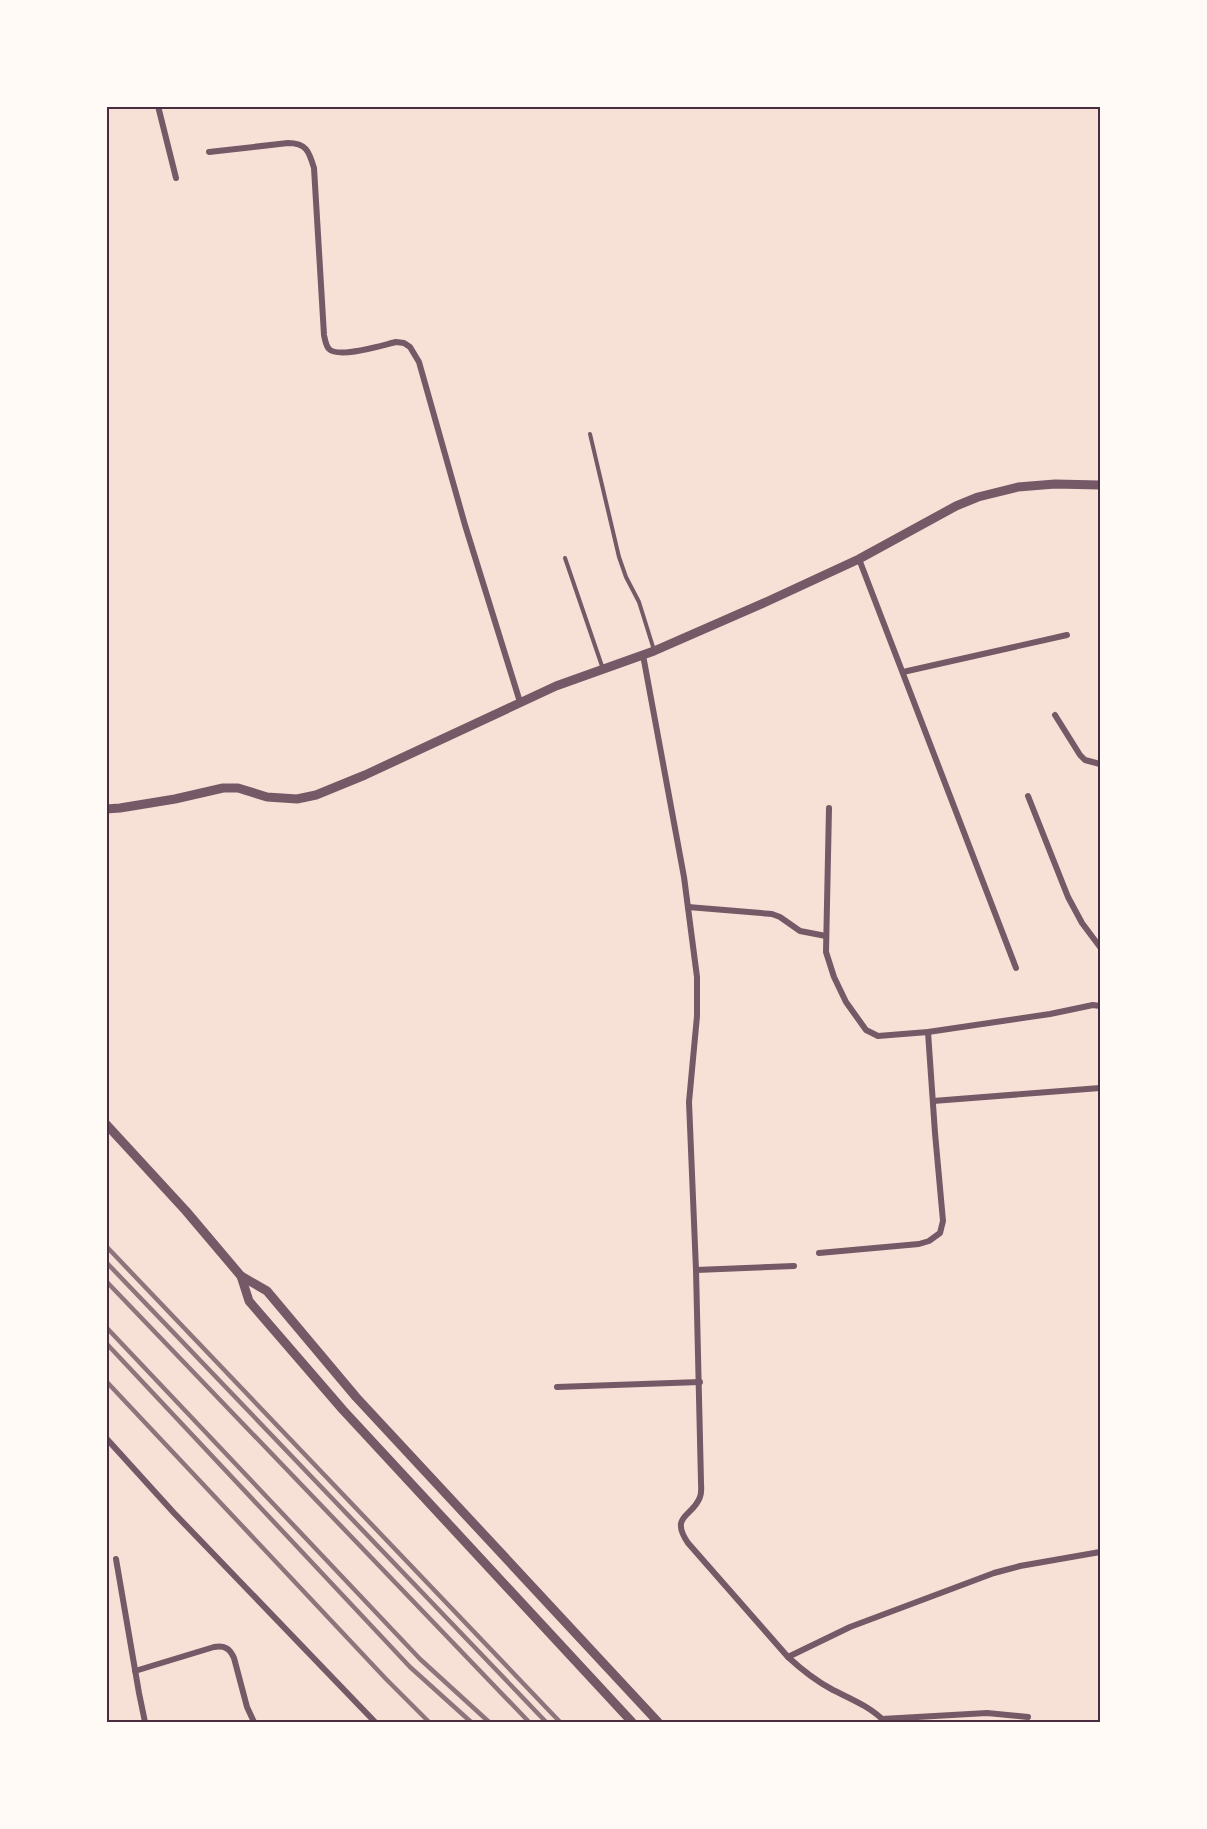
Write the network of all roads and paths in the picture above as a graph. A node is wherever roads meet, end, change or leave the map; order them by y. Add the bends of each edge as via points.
1 (158, 106) edge
2 (209, 152) dead end
3 (176, 178) dead end
4 (590, 434) dead end
5 (1101, 485) edge
6 (565, 558) dead end
7 (860, 559) junction
8 (1067, 635) dead end
9 (654, 651) junction
10 (643, 655) junction
11 (603, 670) junction
12 (903, 672) junction
13 (520, 702) junction
14 (1055, 715) dead end
15 (1101, 764) edge
16 (1028, 796) dead end
17 (829, 807) dead end
18 (106, 808) edge
19 (688, 907) junction
20 (826, 936) junction
21 (1101, 947) edge
22 (1016, 969) dead end
23 (1101, 1006) edge
24 (928, 1032) junction
25 (1101, 1088) edge
26 (933, 1101) junction
27 (106, 1125) edge
28 (819, 1253) dead end
29 (794, 1266) dead end
30 (696, 1270) junction
31 (241, 1276) junction
32 (700, 1382) junction
33 (557, 1387) dead end
34 (356, 1397) junction
35 (343, 1410) junction
36 (106, 1438) edge
37 (1101, 1552) edge
38 (116, 1559) dead end
39 (788, 1657) junction
40 (135, 1671) junction
41 (1028, 1717) dead end
42 (884, 1721) edge
43 (145, 1722) edge
44 (254, 1722) edge
45 (375, 1722) edge
46 (632, 1722) edge
47 (658, 1722) edge

1 - 3 street
2 - 13 street via 288,143 298,143 308,151 314,168 327,346 338,353 396,342 404,343 415,353
4 - 9 lane via 617,550
5 - 7 street via 1018,487 978,497
6 - 11 lane
7 - 9 street
7 - 12 street
8 - 12 street
9 - 10 street
10 - 11 street
10 - 19 street
11 - 13 street
12 - 22 street
13 - 18 street via 316,795 297,799 267,797 223,788
14 - 15 street via 1080,755
16 - 21 street via 1068,897
17 - 20 street
19 - 20 street via 772,914 800,931
19 - 30 street via 697,977 689,1102
20 - 24 street via 826,952 834,977 866,1030 879,1036
23 - 24 street
24 - 26 street
25 - 26 street
26 - 28 street via 943,1221 940,1233 919,1244
27 - 31 street
29 - 30 street
30 - 32 street
31 - 34 street via 267,1291
31 - 35 street via 249,1301
32 - 33 street
32 - 39 street via 701,1495 682,1520 683,1536
34 - 35 street
34 - 47 street
35 - 46 street
36 - 45 street
37 - 39 street via 994,1573 850,1627
38 - 40 street
39 - 42 street via 815,1680
40 - 43 street
40 - 44 street via 223,1646 231,1652
41 - 42 street via 987,1713

